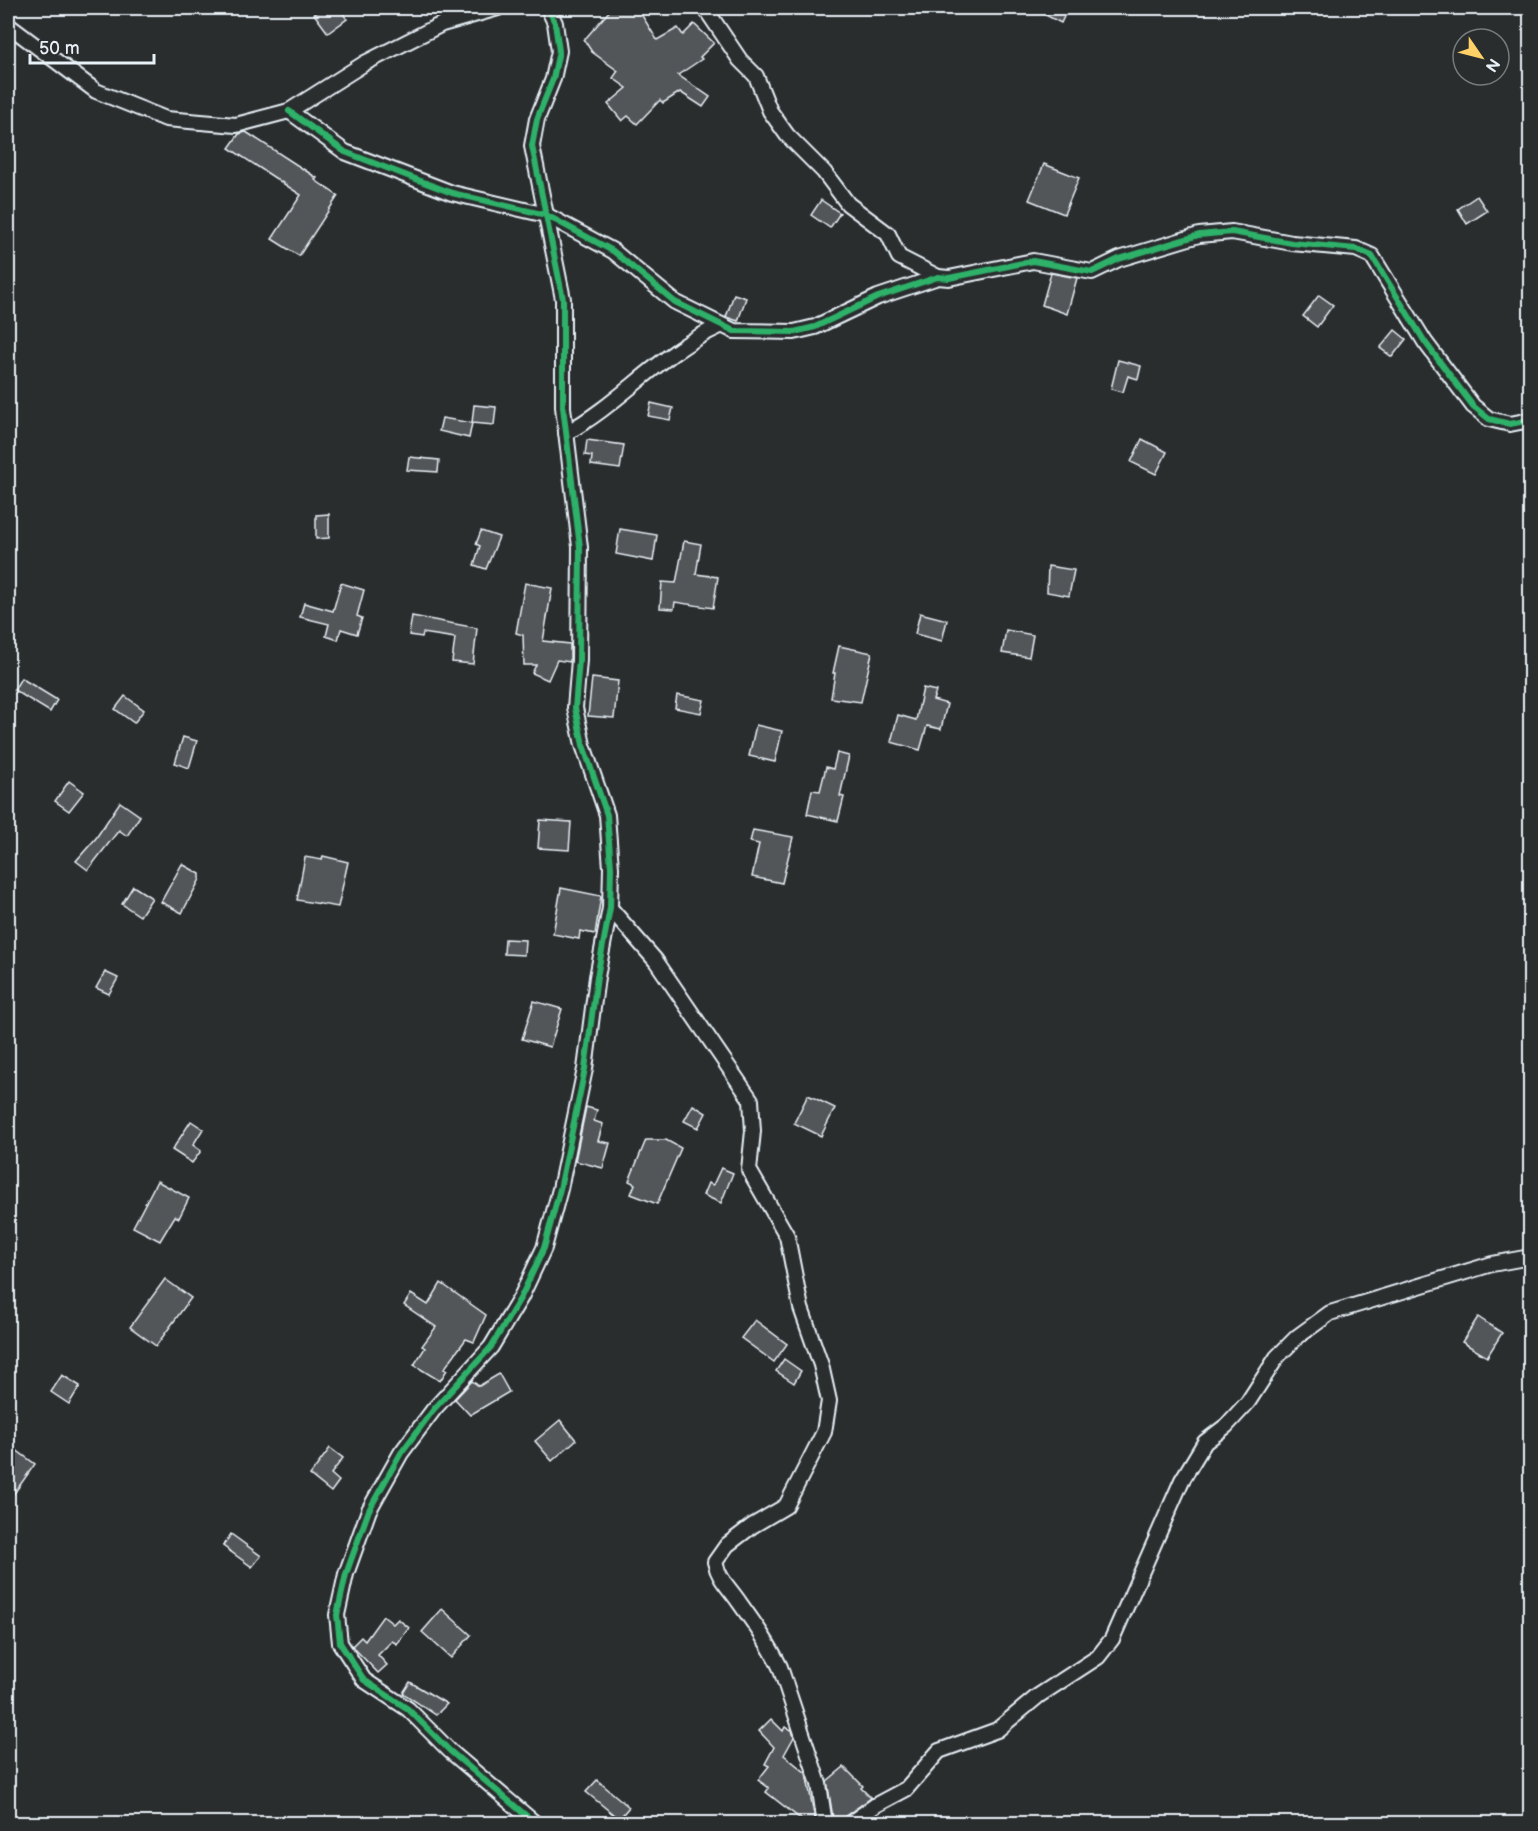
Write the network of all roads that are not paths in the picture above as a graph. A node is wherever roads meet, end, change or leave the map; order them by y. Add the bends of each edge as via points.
1 (498, 8) edge
2 (548, 8) edge
3 (705, 8) edge
4 (8, 25) edge
5 (289, 111) junction
6 (546, 215) junction
7 (938, 277) junction
8 (720, 326) junction
9 (1530, 420) edge
10 (566, 433) junction
11 (610, 908) junction
12 (1530, 1257) edge
13 (536, 1824) edge
14 (825, 1824) edge
15 (849, 1824) edge

1 - 5 street via 442,24 365,63
2 - 6 street via 555,23 559,51 532,146
3 - 7 street via 740,60 756,76 770,111 787,135 824,172 848,204 888,234 899,257
4 - 5 street via 96,90 166,119 236,125
5 - 6 street via 345,152 453,193
6 - 8 street via 613,251 675,302
6 - 10 street via 563,299
7 - 8 street via 794,332 734,331
7 - 9 street via 1032,261 1092,272 1119,259 1199,235 1233,232 1356,249 1372,256 1425,342 1473,406 1489,420 1509,424
8 - 10 street via 693,338 587,422
10 - 11 street via 580,547 575,708 607,816
11 - 13 street via 585,1070 544,1248 491,1347 434,1410 401,1454 369,1510 346,1574 337,1615 339,1643 364,1680 408,1710
11 - 14 street via 656,961 751,1100 749,1170 787,1236 801,1308 821,1365 829,1401 824,1432 786,1506 735,1539 715,1562 718,1578 746,1612 780,1667 819,1784
12 - 15 street via 1492,1263 1330,1313 1297,1337 1277,1357 1248,1402 1205,1443 1182,1480 1112,1639 1098,1657 1038,1696 998,1730 939,1751 906,1789

